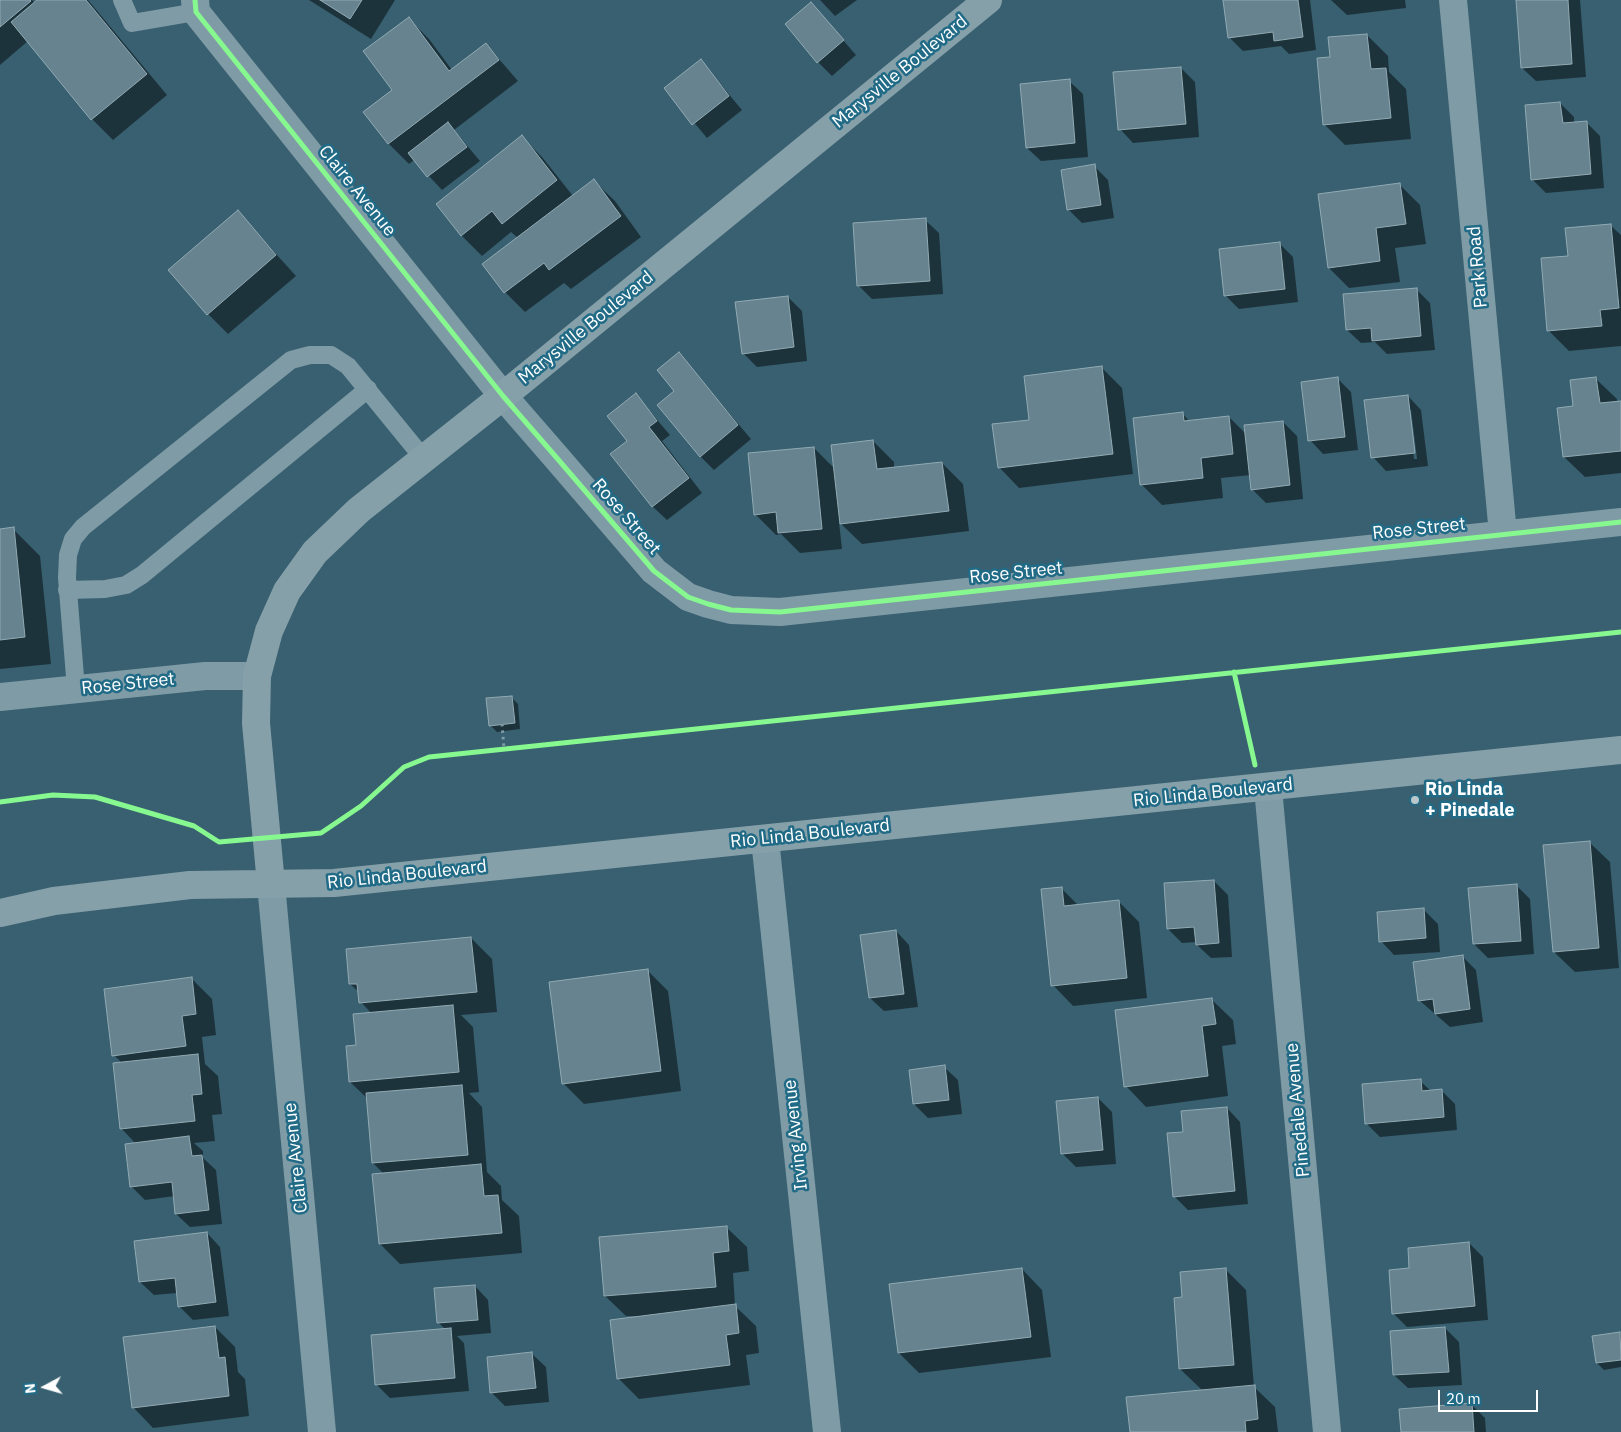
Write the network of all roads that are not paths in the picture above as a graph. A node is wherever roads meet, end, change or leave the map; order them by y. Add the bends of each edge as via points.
1 (122, 0) edge
2 (988, 0) edge
3 (1453, 0) edge
4 (196, 6) edge
5 (368, 389) junction
6 (504, 396) junction
7 (424, 459) junction
8 (1621, 522) edge
9 (1503, 534) junction
10 (67, 590) junction
11 (257, 676) junction
12 (76, 689) junction
13 (0, 697) edge
14 (1621, 750) edge
15 (1268, 788) junction
16 (765, 839) junction
17 (271, 884) junction
18 (0, 913) edge
19 (322, 1432) edge
20 (827, 1432) edge
21 (1327, 1432) edge

1 - 4 lane via 132,23
2 - 6 main road, Marysville Boulevard
3 - 9 street, Park Road
4 - 6 street, Claire Avenue
5 - 7 lane
5 - 10 lane via 142,575 119,587
5 - 10 lane via 348,366 331,356 310,355 291,360 72,539
6 - 7 main road, Marysville Boulevard
6 - 9 street, Rose Street via 654,571 688,597 731,610 780,612
7 - 11 main road, Marysville Boulevard via 359,510 315,552 287,591 269,630
8 - 9 street, Rose Street
10 - 12 lane
11 - 12 street, Rose Street via 205,676
11 - 17 main road, Marysville Boulevard via 256,723
12 - 13 street, Rose Street
14 - 15 main road, Rio Linda Boulevard
15 - 16 main road, Rio Linda Boulevard
15 - 21 street, Pinedale Avenue
16 - 17 main road, Rio Linda Boulevard via 334,883
16 - 20 street, Irving Avenue
17 - 18 main road, Rio Linda Boulevard via 190,885 54,901
17 - 19 street, Claire Avenue

